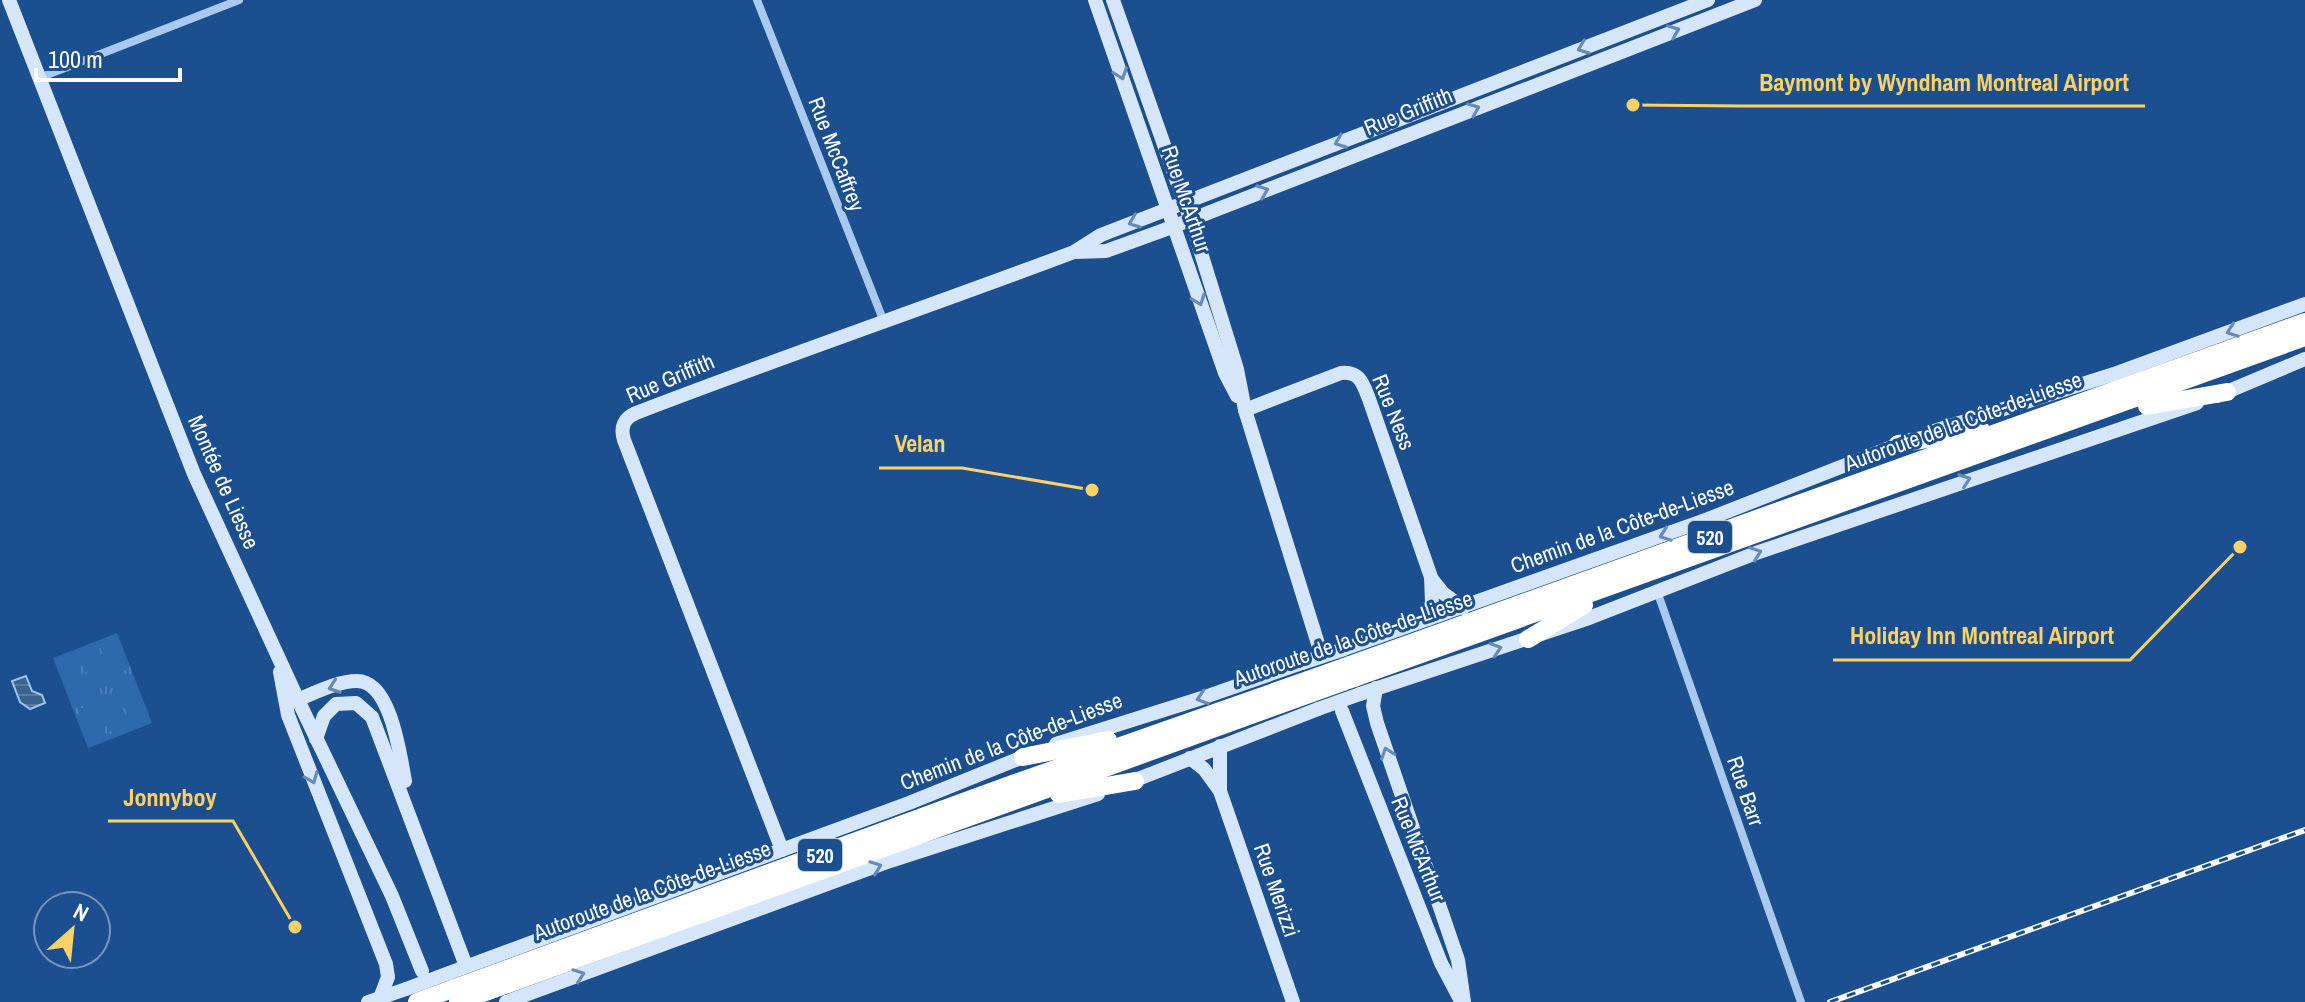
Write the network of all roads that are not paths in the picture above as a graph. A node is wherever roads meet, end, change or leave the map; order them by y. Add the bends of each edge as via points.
1 (9, 0) edge
2 (239, 0) edge
3 (757, 0) edge
4 (1095, 0) edge
5 (1113, 0) edge
6 (1755, 0) edge
7 (1705, 1) edge
8 (1708, 18) junction
9 (1633, 29) junction
10 (1640, 45) junction
11 (39, 78) junction
12 (1184, 202) junction
13 (1167, 209) junction
14 (1190, 220) junction
15 (1173, 226) junction
16 (1074, 252) junction
17 (2305, 304) edge
18 (884, 322) junction
19 (2305, 322) edge
20 (2305, 337) edge
21 (2305, 359) edge
22 (2227, 392) junction
23 (1245, 410) junction
24 (2066, 417) junction
25 (1898, 444) junction
26 (1431, 577) junction
27 (1619, 584) junction
28 (1657, 591) junction
29 (1463, 608) junction
30 (1428, 619) junction
31 (1528, 639) junction
32 (1319, 647) dead end
33 (1352, 671) junction
34 (1310, 686) junction
35 (1376, 688) junction
36 (291, 703) junction
37 (1342, 711) dead end
38 (1185, 723) junction
39 (316, 739) junction
40 (1220, 746) junction
41 (1023, 757) junction
42 (1190, 758) junction
43 (1135, 781) junction
44 (1220, 791) junction
45 (970, 815) junction
46 (414, 825) junction
47 (782, 850) junction
48 (466, 966) junction
49 (422, 971) dead end
50 (456, 991) edge
51 (412, 995) edge
52 (374, 1000) edge
53 (506, 1002) edge
54 (1293, 1002) edge
55 (1463, 1002) edge
56 (1801, 1002) edge

1 - 11 street, Montée de Liesse
2 - 11 street
3 - 18 street, Rue McCaffrey
4 -> 13 street, Rue McArthur
5 - 12 street, Rue McArthur
6 - 8 street, Rue Griffith
7 - 8 street
7 - 9 street, Rue Griffith
10 -> 8 street, Rue Griffith
9 - 10 street
9 -> 12 street, Rue Griffith
14 -> 10 street, Rue Griffith
11 - 36 street, Montée de Liesse via 194,474 278,657
12 - 13 street, Rue Griffith
12 - 14 street, Rue McArthur
13 - 15 street, Rue McArthur
13 -> 16 street, Rue Griffith via 1101,235
14 - 15 street, Rue Griffith
14 - 23 street, Rue McArthur
15 - 16 street, Rue Griffith via 1106,251
15 -> 23 street, Rue McArthur via 1225,373
16 - 18 street, Rue Griffith
17 -> 25 street, Chemin de la Côte-de-Liesse via 2114,374
18 - 47 street, Rue Griffith via 636,413 622,427
19 - 24 highway, Autoroute de la Côte-de-Liesse / 520
20 - 24 highway, Autoroute de la Côte-de-Liesse / 520
21 - 22 street, Chemin de la Côte-de-Liesse
22 - 24 highway
28 -> 22 street, Chemin de la Côte-de-Liesse
23 - 26 street, Rue Ness via 1341,373 1358,377
23 - 32 street, Rue McArthur
24 - 25 highway
24 - 27 highway, Autoroute de la Côte-de-Liesse / 520
24 - 33 highway, Autoroute de la Côte-de-Liesse / 520
25 -> 29 street, Chemin de la Côte-de-Liesse via 1724,514
26 - 29 street, Rue Ness
26 - 30 street, Rue Ness
27 - 31 highway
27 - 33 highway, Autoroute de la Côte-de-Liesse / 520
28 - 31 street, Chemin de la Côte-de-Liesse
28 - 56 street, Rue Barr
29 - 30 street, Chemin de la Côte-de-Liesse
30 - 33 street, Chemin de la Côte-de-Liesse
35 -> 31 street, Chemin de la Côte-de-Liesse
33 - 34 highway, Autoroute de la Côte-de-Liesse / 520, bridge
33 - 34 street, Chemin de la Côte-de-Liesse, bridge
33 - 35 street, Chemin de la Côte-de-Liesse
34 - 38 highway, Autoroute de la Côte-de-Liesse / 520
34 - 40 street, Chemin de la Côte-de-Liesse
34 -> 41 street, Chemin de la Côte-de-Liesse via 1202,698
34 - 45 highway, Autoroute de la Côte-de-Liesse / 520
55 -> 35 street via 1458,960 1377,723
36 - 39 street, Montée de Liesse
46 -> 36 street via 397,743 375,688 352,682
36 -> 52 street via 386,964 388,977
37 - 55 street, Rue McArthur via 1441,963
38 - 41 highway
38 - 50 highway, Autoroute de la Côte-de-Liesse / 520
39 - 46 street via 332,706 352,702 364,708 378,728
39 - 49 street, Montée de Liesse
40 - 42 street, Chemin de la Côte-de-Liesse
40 - 44 street, Rue Merizzi
41 - 47 street, Chemin de la Côte-de-Liesse
42 - 43 street, Chemin de la Côte-de-Liesse
42 - 44 street, Rue Merizzi
43 - 45 highway
53 -> 43 street, Chemin de la Côte-de-Liesse via 890,861
44 - 54 street, Rue Merizzi
45 - 50 highway, Autoroute de la Côte-de-Liesse / 520
46 - 48 street
47 - 48 street, Chemin de la Côte-de-Liesse
48 - 50 street, Chemin de la Côte-de-Liesse
50 - 51 highway, Autoroute de la Côte-de-Liesse / 520, bridge
51 - 52 street

